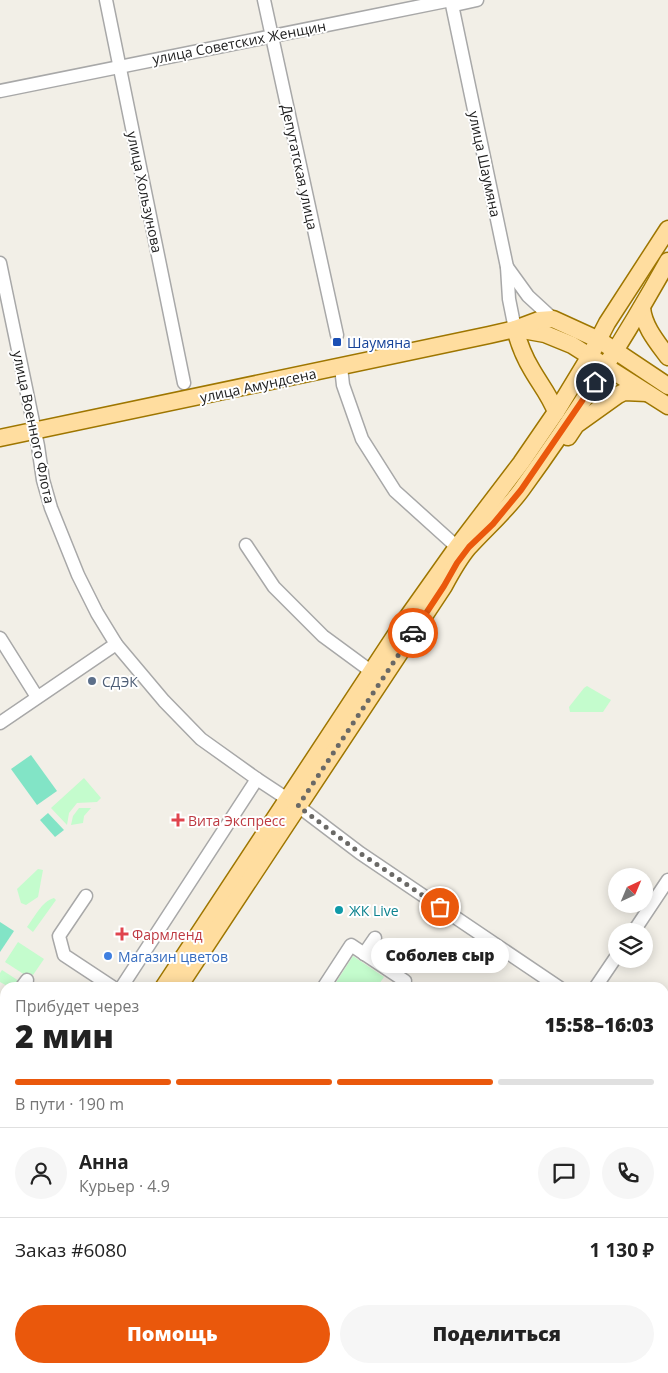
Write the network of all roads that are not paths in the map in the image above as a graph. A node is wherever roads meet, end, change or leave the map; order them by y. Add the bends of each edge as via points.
1 (106, 0) edge
2 (264, 0) edge
3 (451, 0) edge
4 (477, 0) edge
5 (271, 35) junction
6 (120, 66) junction
7 (0, 91) edge
8 (668, 229) edge
9 (668, 262) edge
10 (0, 263) edge
11 (508, 267) junction
12 (642, 308) junction
13 (553, 319) junction
14 (515, 329) junction
15 (337, 334) dead end
16 (599, 340) junction
17 (615, 351) junction
18 (590, 356) junction
19 (668, 357) edge
20 (605, 366) junction
21 (341, 367) junction
22 (184, 383) dead end
23 (668, 386) edge
24 (647, 393) junction
25 (668, 406) edge
26 (556, 412) junction
27 (34, 431) junction
28 (0, 438) edge
29 (521, 490) junction
30 (246, 545) dead end
31 (457, 547) junction
32 (0, 638) edge
33 (116, 644) junction
34 (372, 672) junction
35 (37, 697) junction
36 (0, 723) edge
37 (257, 779) junction
38 (293, 802) junction
39 (668, 880) edge
40 (86, 896) dead end
41 (639, 923) edge
42 (374, 938) dead end
43 (364, 954) junction
44 (609, 968) edge
45 (405, 981) dead end
46 (103, 982) edge
47 (125, 982) edge
48 (167, 982) edge
49 (182, 982) edge
50 (327, 982) edge
51 (551, 982) edge
52 (599, 982) edge

1 - 6 street, улица Хользунова
2 - 5 street, Депутатская улица
3 - 4 street, улица Советских Женщин via 459,4
3 - 5 street, улица Советских Женщин
3 - 11 street, улица Шаумяна
5 - 6 street, улица Советских Женщин
5 - 15 street, Депутатская улица
6 - 7 street, улица Советских Женщин
6 - 22 street, улица Хользунова
8 - 16 main road
9 - 12 main road
10 - 27 street, улица Военного Флота
11 - 13 street via 528,296
11 - 14 street, улица Шаумяна via 509,299
12 - 17 main road
12 - 19 main road via 646,326
13 - 14 main road via 539,320
13 - 16 main road
14 - 18 main road via 558,339
14 - 21 main road, улица Амундсена
14 - 26 main road via 519,345
16 - 17 main road
16 - 18 main road
17 - 20 main road
17 - 23 main road
18 - 20 main road
18 - 26 main road
20 - 24 main road
20 - 29 main road
21 - 27 main road, улица Амундсена
21 - 31 street via 343,385 362,439 390,484
24 - 25 main road
24 - 29 main road via 624,392 576,425 537,480
26 - 31 main road
27 - 28 main road, улица Амундсена
27 - 33 street, улица Военного Флота via 50,508 78,575
29 - 38 main road via 457,563
30 - 34 street via 274,587 323,636
31 - 34 main road
32 - 35 street
33 - 35 street
33 - 37 street, улица Военного Флота via 198,736
34 - 38 main road
35 - 36 street
37 - 38 street, улица Военного Флота
37 - 47 street
38 - 48 main road
38 - 49 main road
38 - 51 street, улица Военного Флота via 360,853
39 - 41 street
40 - 46 street via 59,936 64,955
42 - 43 street
43 - 45 street
43 - 50 street via 351,945
44 - 52 street

